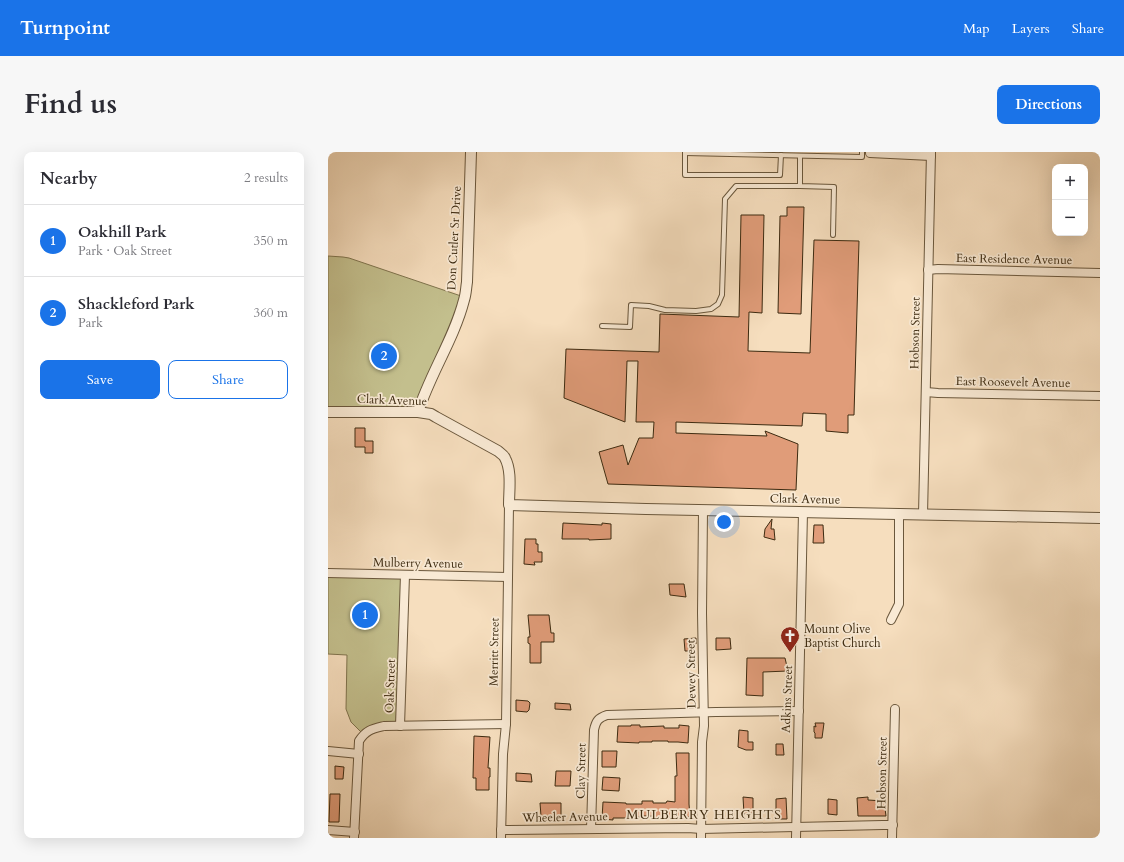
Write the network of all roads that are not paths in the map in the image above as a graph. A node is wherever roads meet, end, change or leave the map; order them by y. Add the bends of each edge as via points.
1 (471, 152) edge
2 (867, 152) edge
3 (685, 153) edge
4 (931, 154) edge
5 (781, 155) junction
6 (800, 156) junction
7 (800, 186) junction
8 (833, 235) dead end
9 (928, 270) junction
10 (1100, 273) edge
11 (602, 326) dead end
12 (926, 392) junction
13 (1100, 396) edge
14 (328, 412) edge
15 (418, 412) junction
16 (508, 466) joint
17 (509, 505) junction
18 (703, 510) junction
19 (803, 512) junction
20 (900, 514) junction
21 (924, 515) junction
22 (1100, 518) edge
23 (328, 573) edge
24 (405, 575) junction
25 (508, 577) junction
26 (891, 620) dead end
27 (895, 709) dead end
28 (799, 711) junction
29 (704, 713) junction
30 (506, 724) junction
31 (400, 726) junction
32 (328, 751) edge
33 (359, 754) junction
34 (893, 825) junction
35 (797, 826) junction
36 (591, 829) junction
37 (701, 829) junction
38 (328, 830) edge
39 (501, 834) edge
40 (355, 835) edge
41 (701, 838) edge
42 (796, 838) edge
43 (892, 838) edge

1 - 15 street, Don Cutler Sr Drive via 465,298
2 - 4 street
2 - 6 lane via 862,157
3 - 5 lane
3 - 5 lane via 685,175 780,175
4 - 9 street, Hobson Street
5 - 6 lane
6 - 7 lane
7 - 8 lane via 834,187
7 - 11 lane via 736,186 725,199 722,294 718,304 711,309 664,310 631,305 630,327
9 - 10 street, East Residence Avenue
9 - 12 street, Hobson Street
12 - 13 street, East Roosevelt Avenue
12 - 21 street, Hobson Street
14 - 15 street, Clark Avenue
15 - 16 street, Clark Avenue via 431,414 498,451 505,457
16 - 17 street, Merritt Street
17 - 18 street, Clark Avenue
17 - 25 street, Merritt Street
18 - 19 street, Clark Avenue
18 - 29 street, Dewey Street
19 - 20 street, Clark Avenue
19 - 28 street, Adkins Street
20 - 21 street, Clark Avenue
20 - 26 street via 899,604
21 - 22 street, Clark Avenue
23 - 24 street, Mulberry Avenue
24 - 25 street, Mulberry Avenue
24 - 31 street, Oak Street
25 - 30 street, Merritt Street
27 - 34 street, Hobson Street
28 - 29 street
28 - 35 street, Adkins Street
29 - 36 street, Clay Street via 600,717 594,730
29 - 37 street, Dewey Street
30 - 31 street
30 - 39 street, Merritt Street
31 - 33 street, Oak Street via 384,726 364,734 359,741
32 - 33 street
33 - 40 street, Oak Street
34 - 35 street, Wheeler Avenue
34 - 43 street, Hobson Street
35 - 37 street, Wheeler Avenue
35 - 42 street, Adkins Street
36 - 37 street, Wheeler Avenue
36 - 39 street, Wheeler Avenue
37 - 41 street, Dewey Street
38 - 40 street

